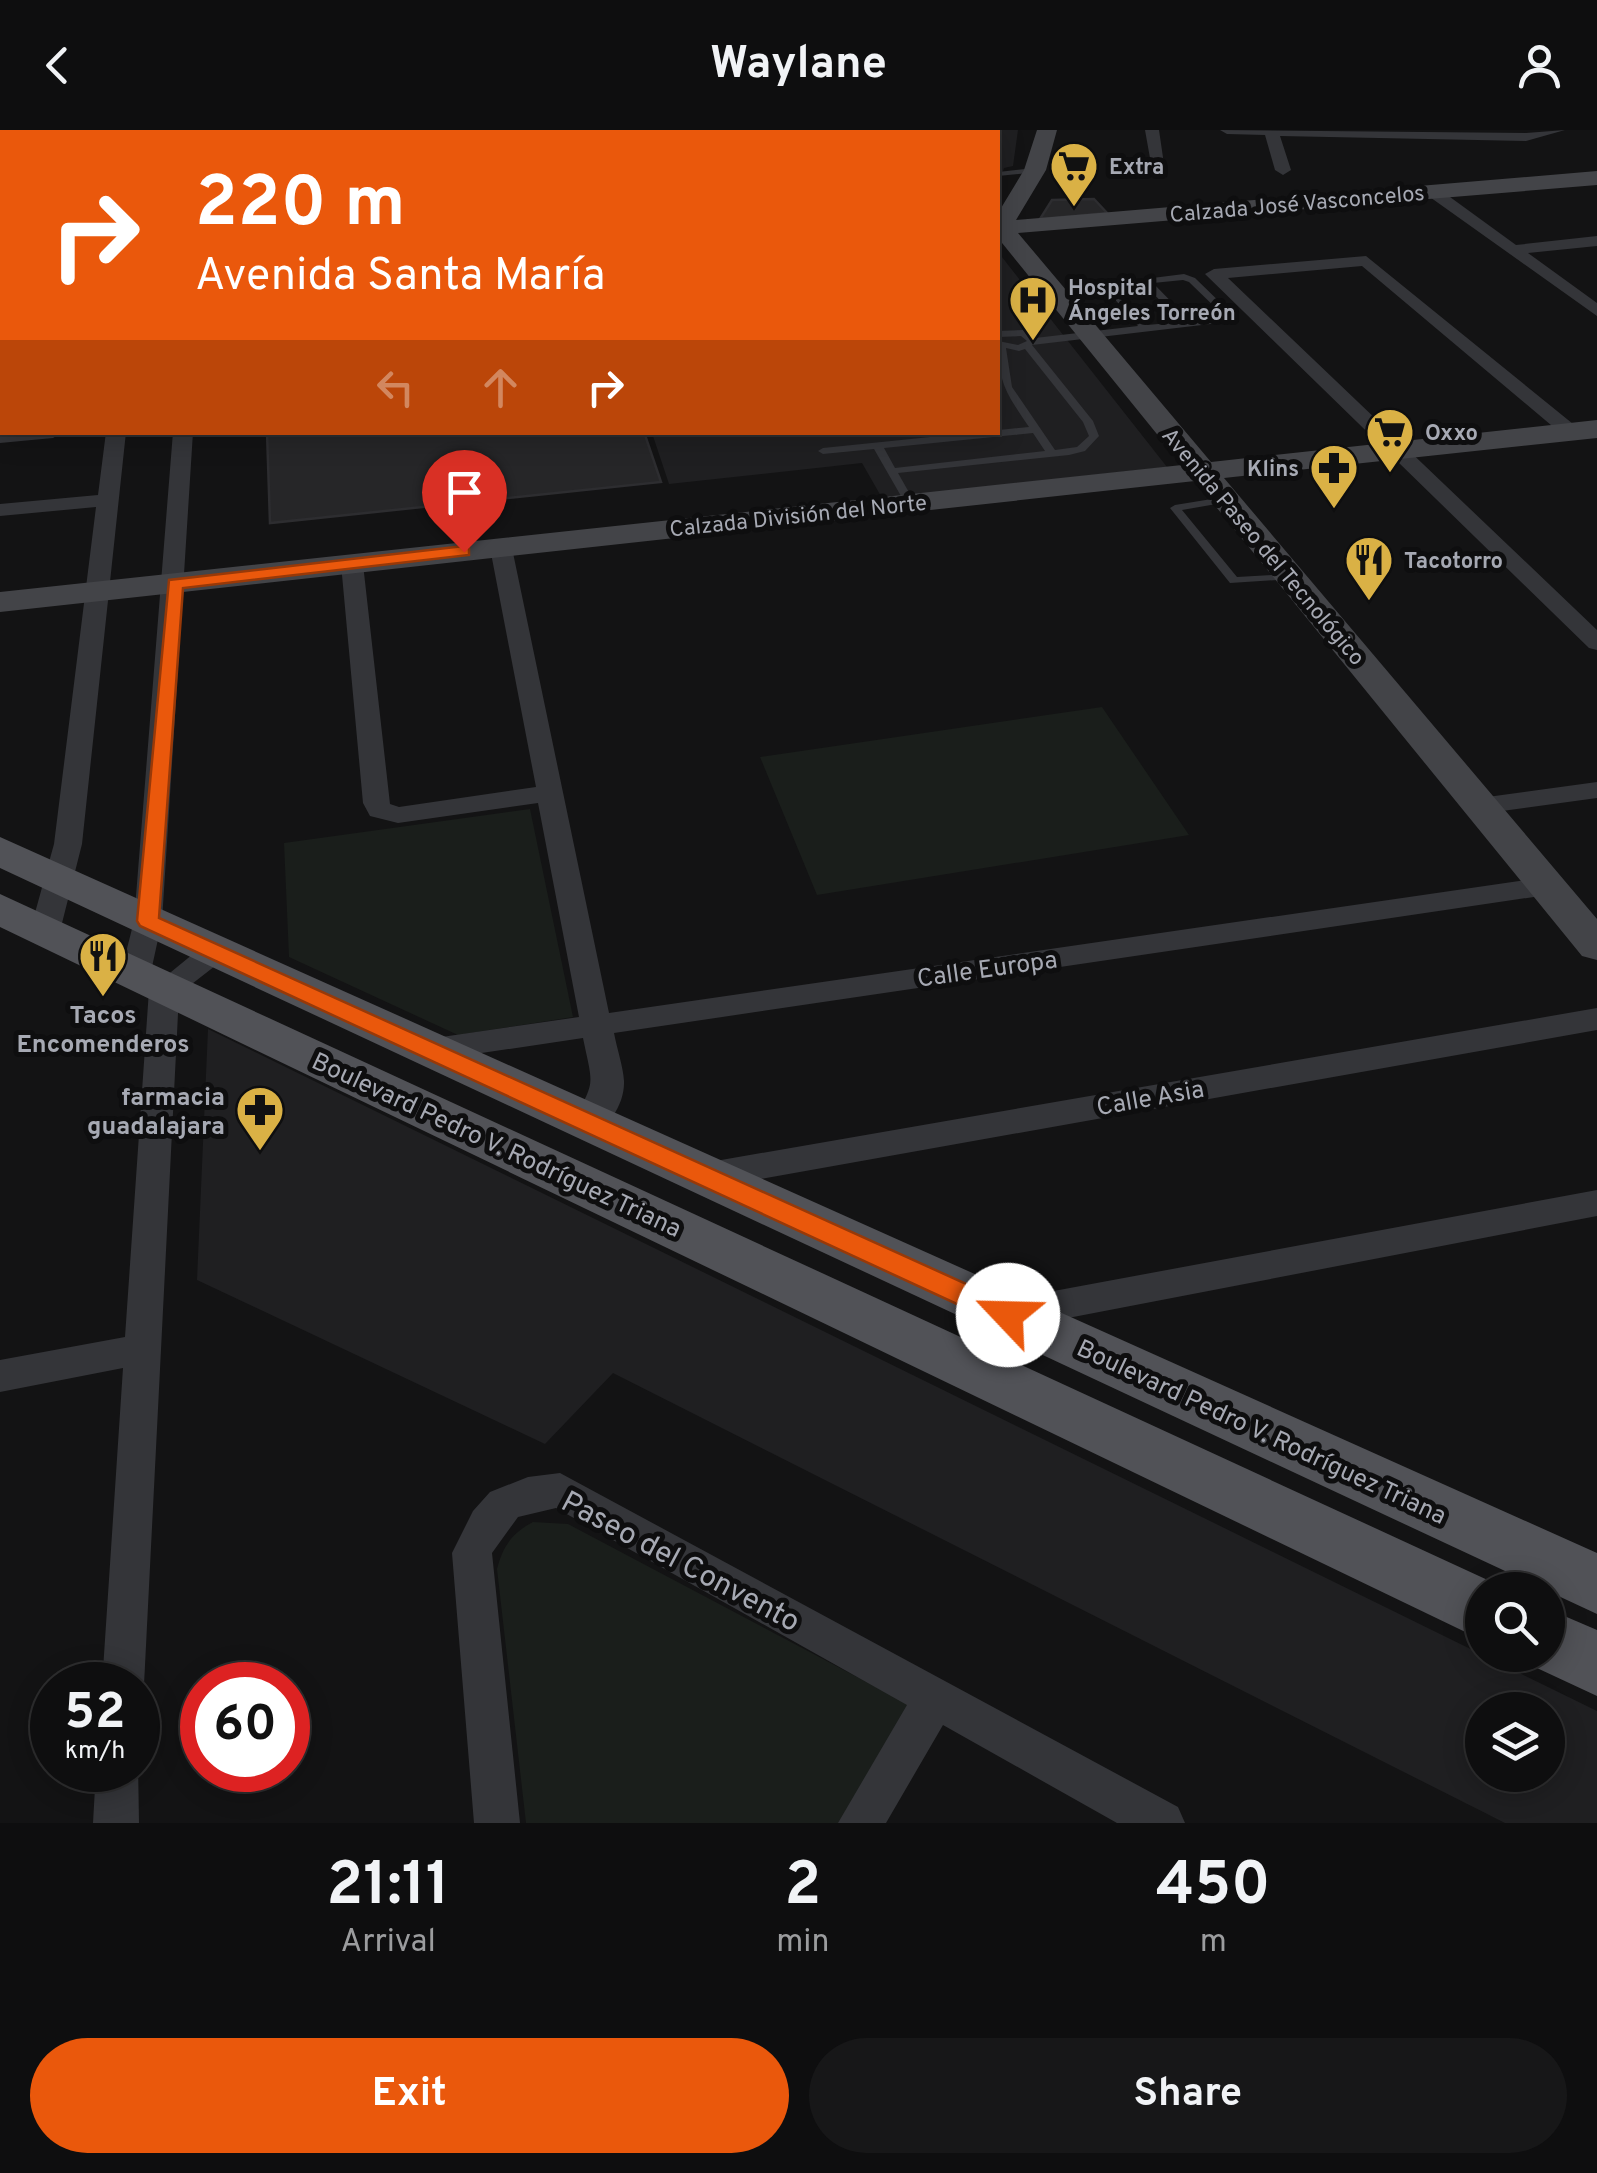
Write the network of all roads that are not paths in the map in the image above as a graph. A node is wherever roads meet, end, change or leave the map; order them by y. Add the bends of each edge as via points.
1 (1047, 130) edge
2 (1152, 130) edge
3 (1226, 130) edge
4 (1558, 130) edge
5 (1272, 134) junction
6 (1036, 170) junction
7 (1283, 170) dead end
8 (1000, 174) edge
9 (1161, 175) dead end
10 (1597, 178) edge
11 (1433, 192) junction
12 (1000, 228) edge
13 (1597, 241) edge
14 (1512, 250) junction
15 (1145, 280) junction
16 (1597, 311) edge
17 (1187, 324) junction
18 (1144, 328) junction
19 (1023, 333) junction
20 (1095, 333) junction
21 (1000, 341) edge
22 (1000, 341) edge
23 (1030, 344) junction
24 (1000, 347) edge
25 (1034, 430) junction
26 (1584, 430) edge
27 (1000, 433) edge
28 (116, 435) edge
29 (183, 435) edge
30 (985, 435) edge
31 (877, 446) junction
32 (1395, 450) junction
33 (823, 452) dead end
34 (1052, 454) junction
35 (892, 471) junction
36 (1199, 471) junction
37 (108, 500) junction
38 (1224, 500) junction
39 (910, 503) junction
40 (0, 510) edge
41 (501, 548) junction
42 (352, 564) junction
43 (1288, 577) junction
44 (175, 583) junction
45 (97, 592) junction
46 (0, 602) edge
47 (1597, 644) edge
48 (1597, 790) edge
49 (549, 793) junction
50 (1480, 806) junction
51 (0, 851) edge
52 (58, 878) junction
53 (1547, 886) junction
54 (0, 909) edge
55 (148, 921) junction
56 (45, 931) junction
57 (1597, 946) edge
58 (214, 952) junction
59 (150, 983) junction
60 (1597, 1018) edge
61 (598, 1025) junction
62 (428, 1050) junction
63 (588, 1123) junction
64 (703, 1176) junction
65 (1597, 1203) edge
66 (836, 1302) junction
67 (1008, 1315) junction
68 (142, 1349) junction
69 (0, 1376) edge
70 (1498, 1539) junction
71 (1489, 1572) edge
72 (1597, 1584) edge
73 (1465, 1601) edge
74 (1565, 1648) edge
75 (124, 1662) edge
76 (1597, 1664) edge
77 (934, 1700) junction
78 (117, 1792) edge
79 (116, 1823) edge
80 (497, 1823) edge
81 (861, 1823) edge
82 (1162, 1823) edge

1 - 6 main road
2 - 9 street
3 - 5 street
4 - 5 street via 1395,142
5 - 7 street
6 - 8 lane
6 - 12 main road
10 - 11 main road, Calzada José Vasconcelos
11 - 12 main road, Calzada José Vasconcelos
11 - 14 street
12 - 20 main road, Avenida Paseo del Tecnológico
13 - 14 street
14 - 16 street
15 - 17 lane
15 - 17 lane via 1192,280 1227,314
15 - 18 lane via 1106,288
17 - 18 lane
18 - 20 lane
19 - 20 lane
19 - 21 lane
19 - 23 lane
20 - 23 lane
20 - 36 main road, Avenida Paseo del Tecnológico
22 - 23 lane
23 - 34 lane via 1093,428 1081,449
24 - 25 lane via 1007,388
25 - 27 lane
25 - 34 lane
26 - 32 main road, Calzada División del Norte
26 - 32 street via 1366,261 1214,274
28 - 37 street
29 - 44 street
30 - 31 lane
31 - 33 lane
31 - 35 lane
32 - 36 main road, Calzada División del Norte
32 - 47 street
34 - 35 lane
35 - 39 lane
36 - 38 main road, Avenida Paseo del Tecnológico
36 - 39 main road, Calzada División del Norte
37 - 40 street
37 - 45 street
38 - 43 main road, Avenida Paseo del Tecnológico
38 - 43 lane via 1175,508 1234,581
39 - 41 main road, Calzada División del Norte
41 - 42 main road, Calzada División del Norte
41 - 49 street
42 - 44 main road, Calzada División del Norte
42 - 49 street via 380,810 398,814
43 - 50 main road, Avenida Paseo del Tecnológico
44 - 45 main road, Calzada División del Norte
44 - 55 street
45 - 46 main road, Calzada División del Norte
45 - 52 street via 68,844
48 - 50 street
49 - 61 street
50 - 53 main road, Avenida Paseo del Tecnológico
51 - 52 main road, Boulevard Pedro V. Rodríguez Triana
52 - 55 main road, Boulevard Pedro V. Rodríguez Triana
52 - 56 street
53 - 57 main road, Avenida Paseo del Tecnológico
53 - 61 street, Calle Europa
54 - 56 main road, Boulevard Pedro V. Rodríguez Triana
55 - 58 main road, Boulevard Pedro V. Rodríguez Triana
55 - 59 street
56 - 59 main road, Boulevard Pedro V. Rodríguez Triana
58 - 59 street
58 - 62 main road, Boulevard Pedro V. Rodríguez Triana
59 - 66 main road, Boulevard Pedro V. Rodríguez Triana
59 - 68 street
60 - 64 street, Calle Asia
61 - 62 street, Calle Europa
61 - 63 street via 608,1083
62 - 63 main road, Boulevard Pedro V. Rodríguez Triana
63 - 64 main road, Boulevard Pedro V. Rodríguez Triana
64 - 67 main road, Boulevard Pedro V. Rodríguez Triana
65 - 67 street
66 - 67 main road via 946,1329
66 - 73 main road, Boulevard Pedro V. Rodríguez Triana
67 - 70 main road, Boulevard Pedro V. Rodríguez Triana
68 - 69 street
68 - 75 street
70 - 71 main road
70 - 72 main road, Boulevard Pedro V. Rodríguez Triana
74 - 76 main road
77 - 80 street, Paseo del Convento via 560,1490 528,1492 484,1524 472,1554
77 - 81 street
77 - 82 street, Paseo del Convento
78 - 79 street

